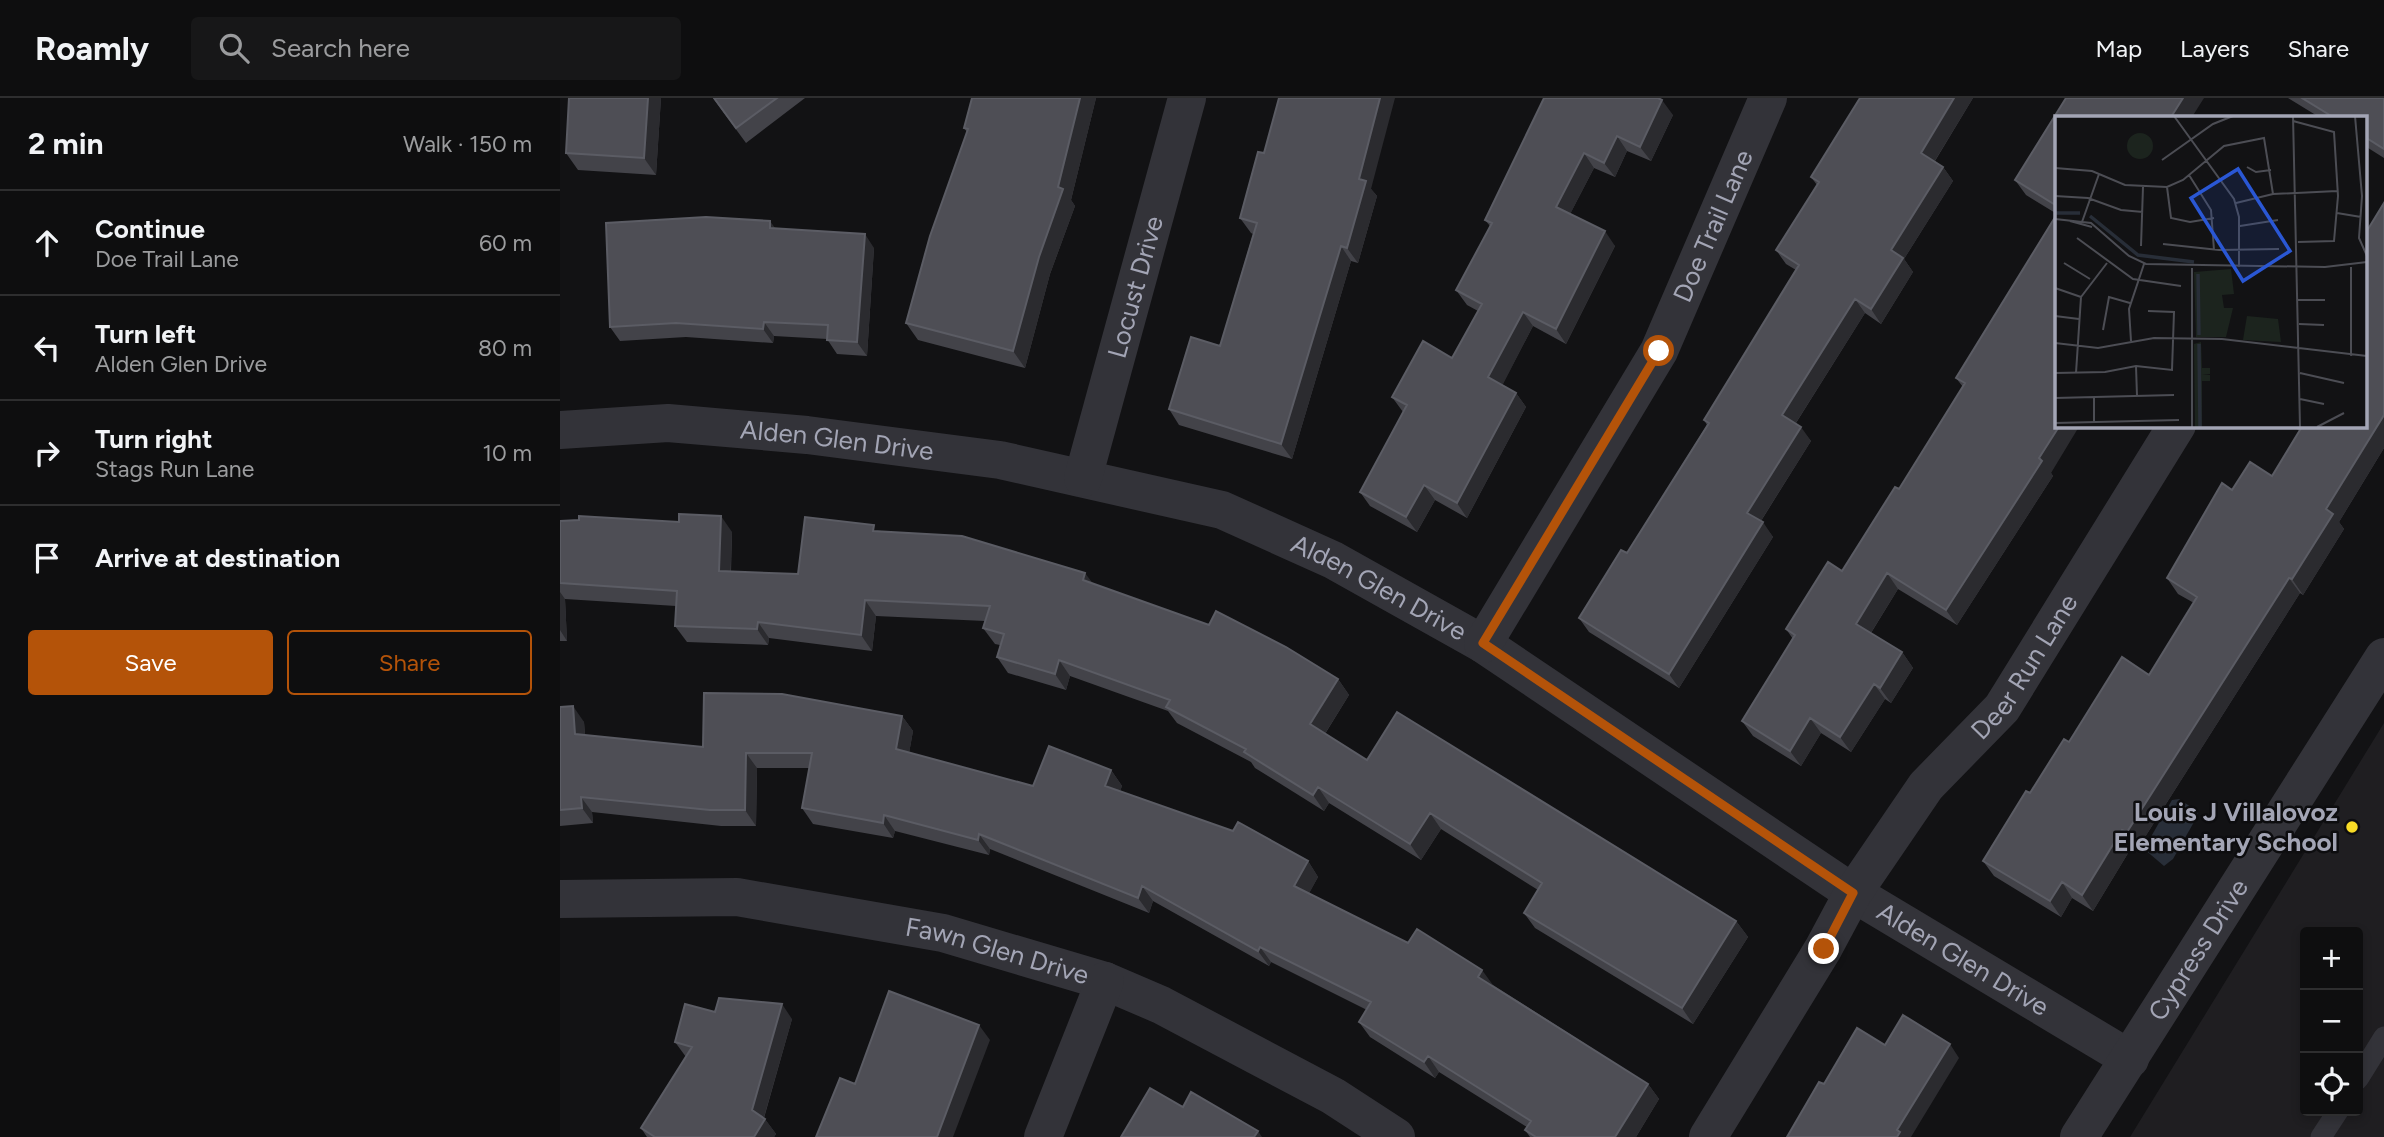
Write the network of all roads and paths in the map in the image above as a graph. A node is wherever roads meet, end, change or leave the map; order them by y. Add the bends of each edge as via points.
1 (1187, 98) edge
2 (1768, 98) edge
3 (2176, 427) edge
4 (560, 430) edge
5 (1083, 478) junction
6 (1483, 643) junction
7 (2384, 657) edge
8 (1853, 893) junction
9 (560, 899) edge
10 (1105, 981) junction
11 (2384, 1037) edge
12 (2130, 1059) junction
13 (2363, 1071) edge
14 (2335, 1116) edge
15 (1043, 1137) edge
16 (1396, 1137) edge
17 (1708, 1137) edge
18 (2079, 1137) edge
19 (2321, 1137) edge

1 - 5 street, Locust Drive
2 - 6 street, Doe Trail Lane via 1659,351
3 - 8 street, Deer Run Lane via 2002,708 1926,786
4 - 5 street, Alden Glen Drive via 668,423 793,434 1000,460
5 - 6 street, Alden Glen Drive via 1222,510 1333,560
6 - 8 street, Alden Glen Drive
7 - 12 street, Cypress Drive
8 - 12 street, Alden Glen Drive
8 - 17 street, Deer Run Lane via 1824,949
9 - 10 street, Fawn Glen Drive via 737,897 943,933
10 - 15 street
10 - 16 street, Fawn Glen Drive via 1161,1005 1321,1090
11 - 13 lane
12 - 18 street, Cypress Drive
14 - 19 lane

